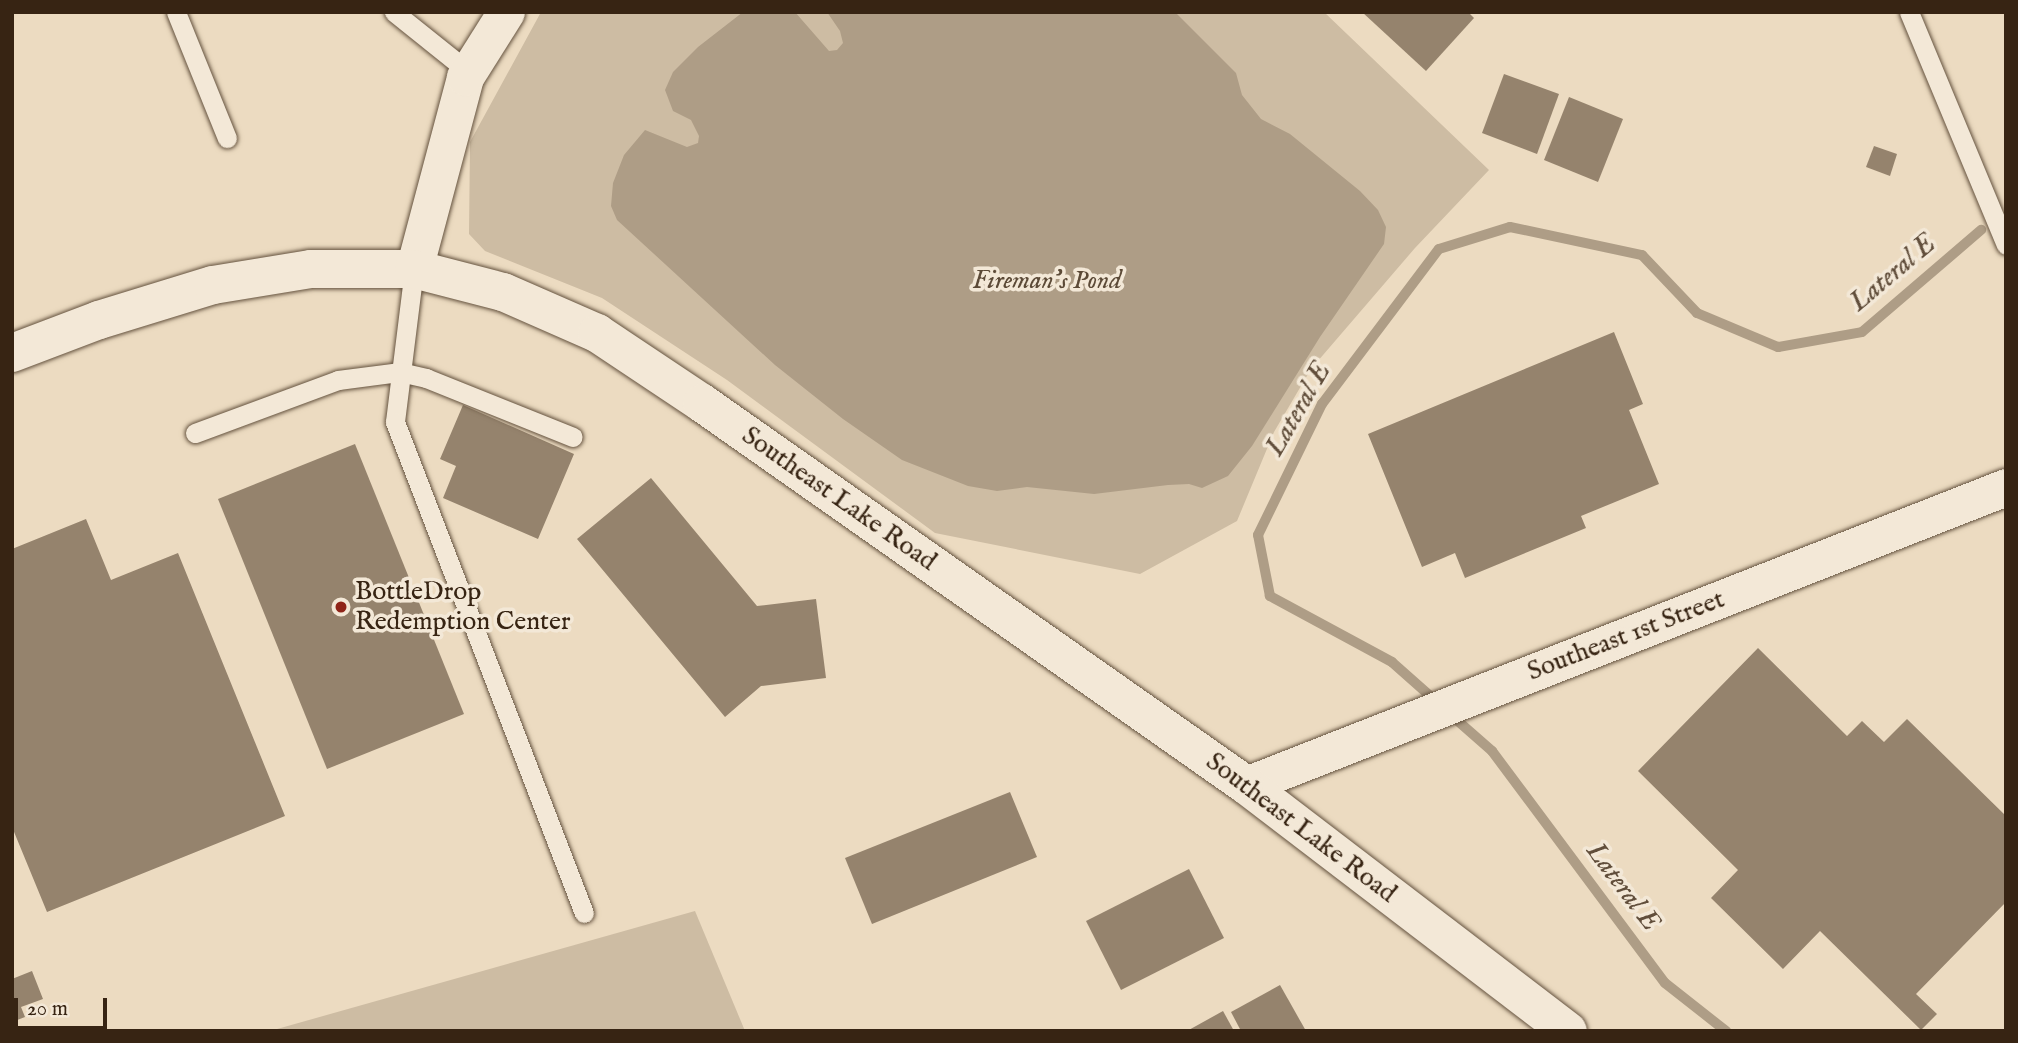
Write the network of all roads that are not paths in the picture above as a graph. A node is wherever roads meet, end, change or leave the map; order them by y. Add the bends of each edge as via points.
1 (176, 12) edge
2 (394, 12) edge
3 (506, 12) edge
4 (1909, 12) edge
5 (469, 72) junction
6 (227, 138) dead end
7 (2006, 245) edge
8 (414, 269) junction
9 (12, 353) edge
10 (400, 372) junction
11 (195, 433) dead end
12 (573, 437) dead end
13 (2006, 487) edge
14 (1246, 785) junction
15 (584, 913) dead end
16 (1568, 1031) edge

1 - 6 lane
2 - 5 lane
3 - 5 street
4 - 7 lane
5 - 8 street
8 - 9 street, Southeast Lake Road via 311,269 213,285
8 - 10 lane
8 - 14 street, Southeast Lake Road via 503,292 597,333
10 - 11 lane via 338,380
10 - 12 lane via 426,378
10 - 15 lane via 395,422
13 - 14 street, Southeast 1st Street
14 - 16 street, Southeast Lake Road

